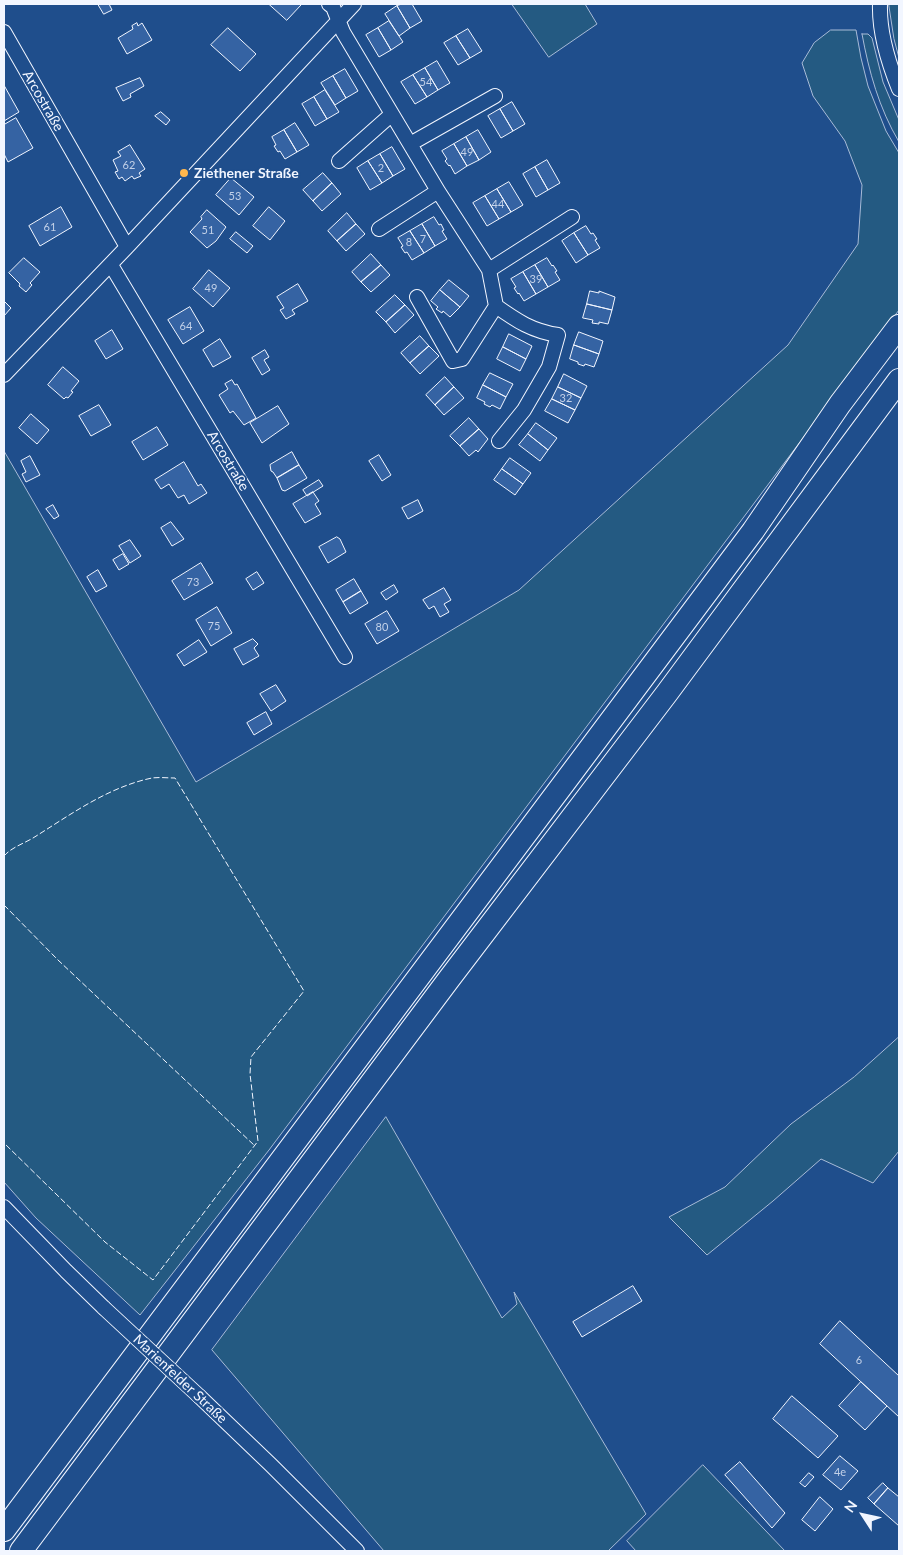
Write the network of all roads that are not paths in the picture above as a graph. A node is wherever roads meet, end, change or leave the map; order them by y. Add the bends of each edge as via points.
1 (330, 4) edge
2 (354, 4) edge
3 (880, 4) edge
4 (338, 20) junction
5 (4, 32) edge
6 (899, 89) edge
7 (495, 96) dead end
8 (392, 114) junction
9 (410, 144) junction
10 (339, 161) dead end
11 (438, 191) junction
12 (572, 217) dead end
13 (379, 229) dead end
14 (127, 247) junction
15 (110, 265) junction
16 (489, 270) junction
17 (417, 297) dead end
18 (496, 306) junction
19 (899, 326) edge
20 (4, 375) edge
21 (899, 380) edge
22 (499, 441) dead end
23 (345, 658) dead end
24 (4, 1207) edge
25 (4, 1530) edge
26 (22, 1551) edge
27 (358, 1551) edge

1 - 4 street
2 - 4 street
3 - 6 street via 885,49
4 - 8 street
4 - 14 street
5 - 14 street, Arcostraße
7 - 9 street
8 - 9 street
8 - 10 street
9 - 11 street
11 - 13 street
11 - 16 street
12 - 16 street
14 - 15 street
15 - 20 street
15 - 23 street, Arcostraße
16 - 18 street
17 - 18 street via 453,361 462,358
18 - 22 street via 526,326 558,335 549,367 524,410
19 - 25 main road via 840,404 753,531
21 - 26 main road
24 - 27 street, Marienfelder Straße, bridge via 104,1308 272,1465

